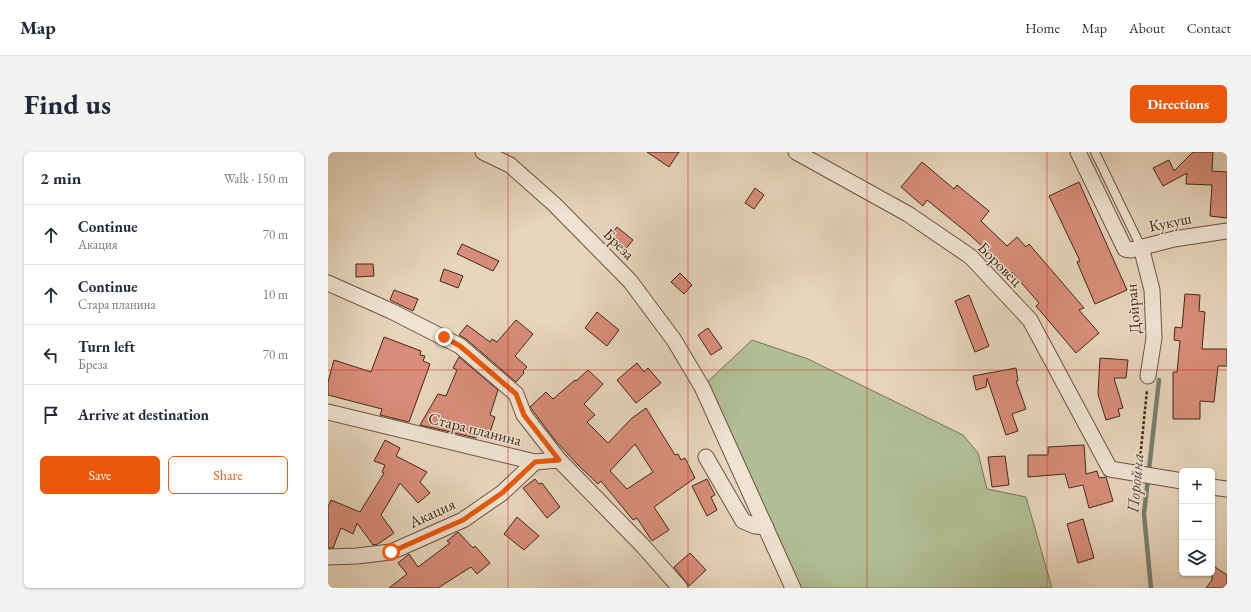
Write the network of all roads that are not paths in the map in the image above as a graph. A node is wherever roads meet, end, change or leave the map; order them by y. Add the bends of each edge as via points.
1 (483, 152) edge
2 (796, 152) edge
3 (1078, 152) edge
4 (1095, 152) edge
5 (1227, 231) edge
6 (1141, 246) junction
7 (328, 283) edge
8 (1148, 376) road end
9 (328, 412) edge
10 (706, 457) dead end
11 (559, 460) junction
12 (535, 462) junction
13 (1179, 480) edge
14 (1215, 487) edge
15 (1227, 489) edge
16 (766, 528) junction
17 (328, 556) edge
18 (680, 588) edge
19 (793, 588) edge

1 - 16 street, Бреза via 510,165 554,204 630,281 674,340 702,387
2 - 13 street, Боровец via 908,214 971,257 1030,320 1110,469
3 - 6 street, Кукуш via 1122,245 1125,249 1131,250
4 - 6 lane, Дойран
5 - 6 street, Кукуш
6 - 8 street, Дойран via 1152,290 1154,338
7 - 11 street via 460,346 516,394 524,415
9 - 12 street, Стара планина
10 - 16 street via 743,521
11 - 12 street, Стара планина
11 - 18 street
12 - 17 street, Акация via 502,493 463,520 391,552
14 - 15 street
16 - 19 street, Бреза

